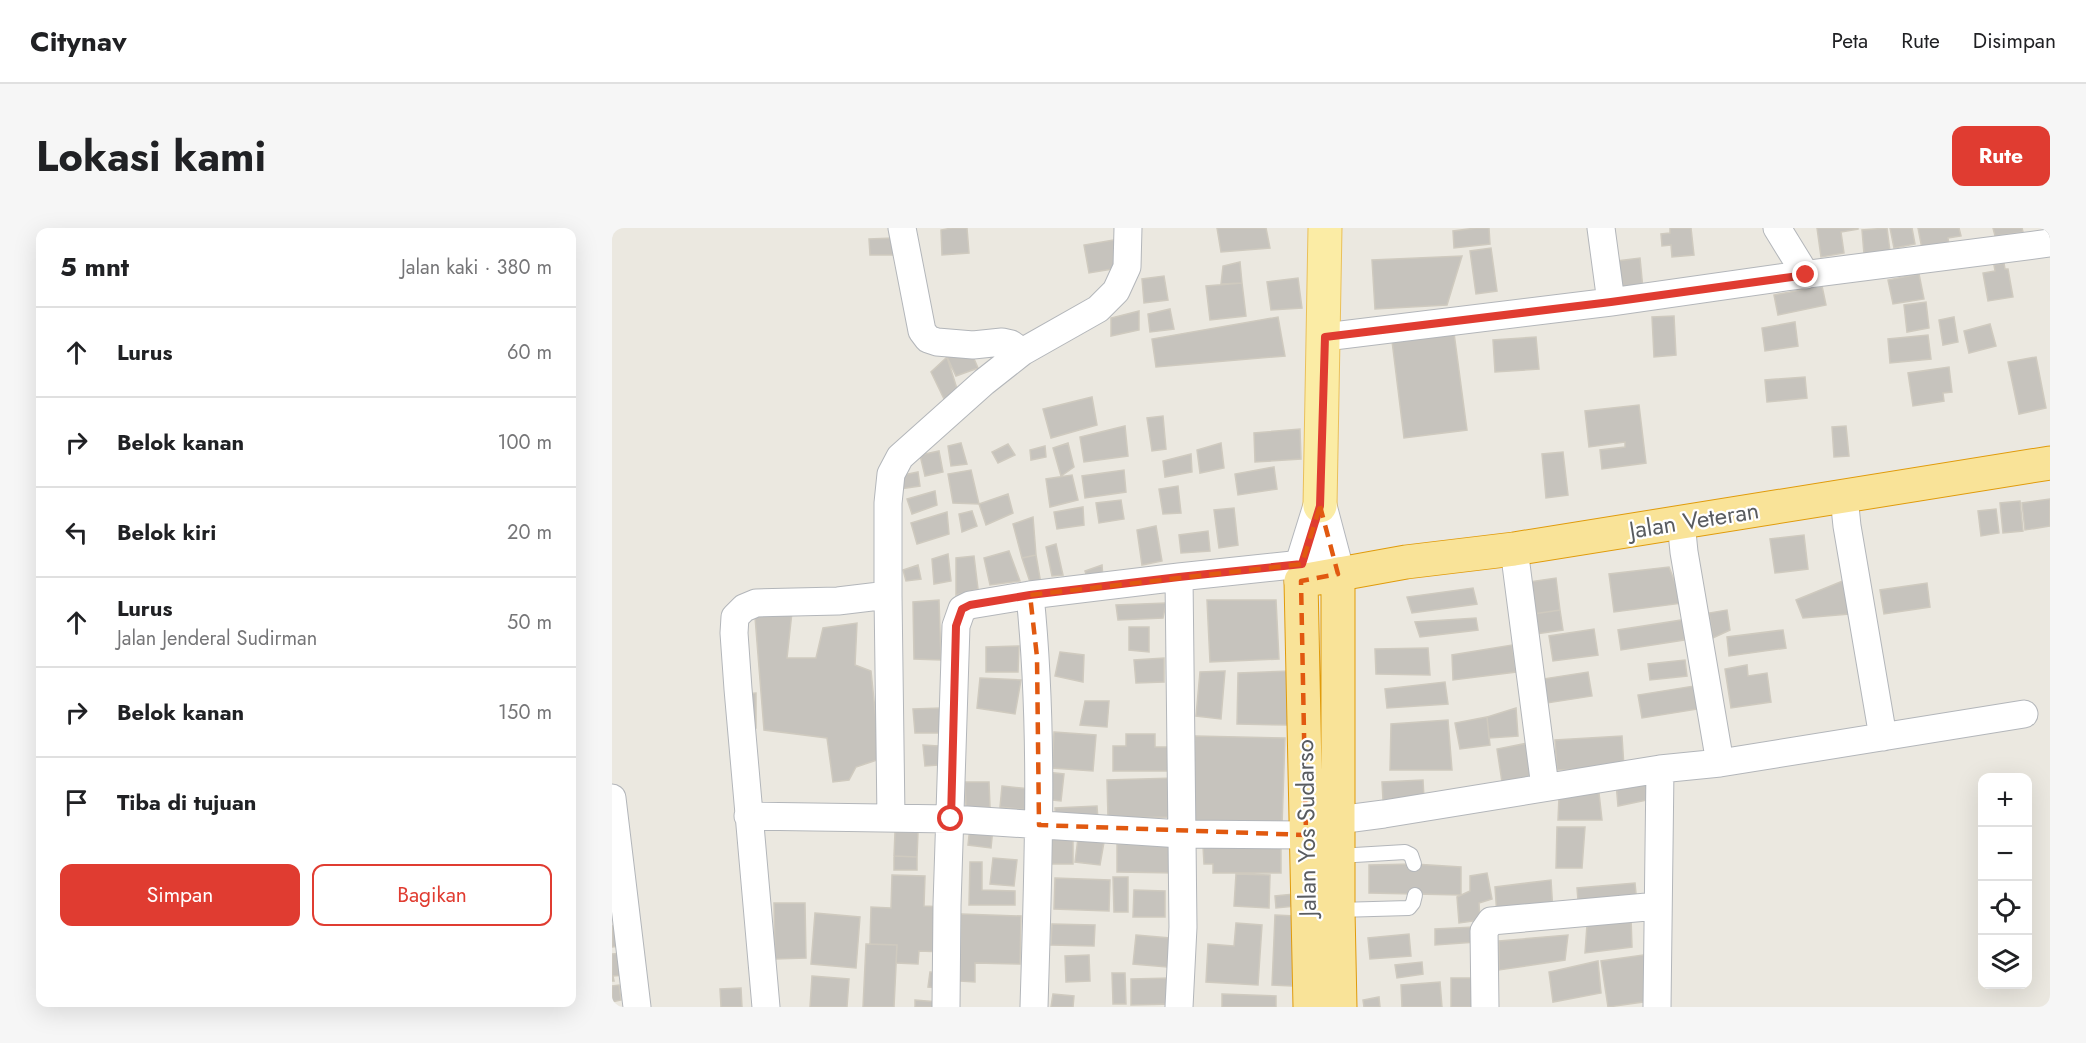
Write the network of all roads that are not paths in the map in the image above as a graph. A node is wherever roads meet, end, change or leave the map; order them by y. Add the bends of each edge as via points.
1 (902, 228) edge
2 (1128, 228) edge
3 (1325, 228) edge
4 (1601, 228) edge
5 (1777, 228) edge
6 (2050, 243) edge
7 (1806, 275) junction
8 (1611, 302) junction
9 (1325, 337) junction
10 (1022, 352) junction
11 (2050, 464) edge
12 (1844, 497) junction
13 (1320, 506) junction
14 (1681, 522) junction
15 (1514, 549) junction
16 (1302, 573) junction
17 (1338, 574) junction
18 (1179, 577) junction
19 (888, 595) junction
20 (1030, 595) junction
21 (2024, 714) dead end
22 (1883, 737) junction
23 (1720, 763) junction
24 (1660, 769) junction
25 (1545, 787) junction
26 (612, 798) edge
27 (748, 816) junction
28 (891, 818) junction
29 (951, 819) junction
30 (1338, 820) junction
31 (1039, 825) junction
32 (1181, 834) junction
33 (1306, 835) junction
34 (1338, 856) junction
35 (1414, 864) dead end
36 (1415, 895) dead end
37 (1658, 906) junction
38 (1323, 911) junction
39 (638, 1007) edge
40 (766, 1007) edge
41 (946, 1007) edge
42 (1034, 1007) edge
43 (1179, 1007) edge
44 (1310, 1007) edge
45 (1340, 1007) edge
46 (1485, 1007) edge
47 (1657, 1007) edge

1 - 10 street via 922,331 928,339 973,345 1002,342
2 - 10 street via 1127,267 1116,291 1098,309
3 - 9 main road
4 - 8 street
5 - 7 street
6 - 7 street
7 - 8 street
8 - 9 street
9 - 13 main road
10 - 19 street via 984,382 895,466 888,503
11 - 12 highway, Jalan Veteran
12 - 14 highway, Jalan Veteran
12 - 22 street
13 - 16 main road
13 - 17 main road
14 - 15 highway, Jalan Veteran
14 - 23 street
15 - 17 highway, Jalan Veteran
15 - 25 street
16 - 17 highway, Jalan Veteran
16 - 18 street
16 - 33 highway, Jalan Yos Sudarso
17 - 30 highway, Jalan Yos Sudarso
18 - 20 street
18 - 32 street
19 - 27 street via 756,603 735,617
19 - 28 street
20 - 29 street via 970,605 958,615
20 - 31 street via 1036,657
21 - 22 street
22 - 23 street
23 - 24 street
24 - 25 street
24 - 37 street
25 - 30 street
26 - 39 street
27 - 28 street
27 - 40 street
28 - 29 street
29 - 31 street
29 - 41 street
30 - 34 highway, Jalan Yos Sudarso
31 - 32 street
31 - 42 street
32 - 33 street
32 - 43 street via 1183,927
33 - 38 highway, Jalan Yos Sudarso
34 - 35 lane via 1405,852
34 - 38 highway, Jalan Yos Sudarso
36 - 38 lane via 1409,908
37 - 46 street via 1491,921 1484,931
37 - 47 street
38 - 44 highway, Jalan Yos Sudarso
38 - 45 highway, Jalan Yos Sudarso

